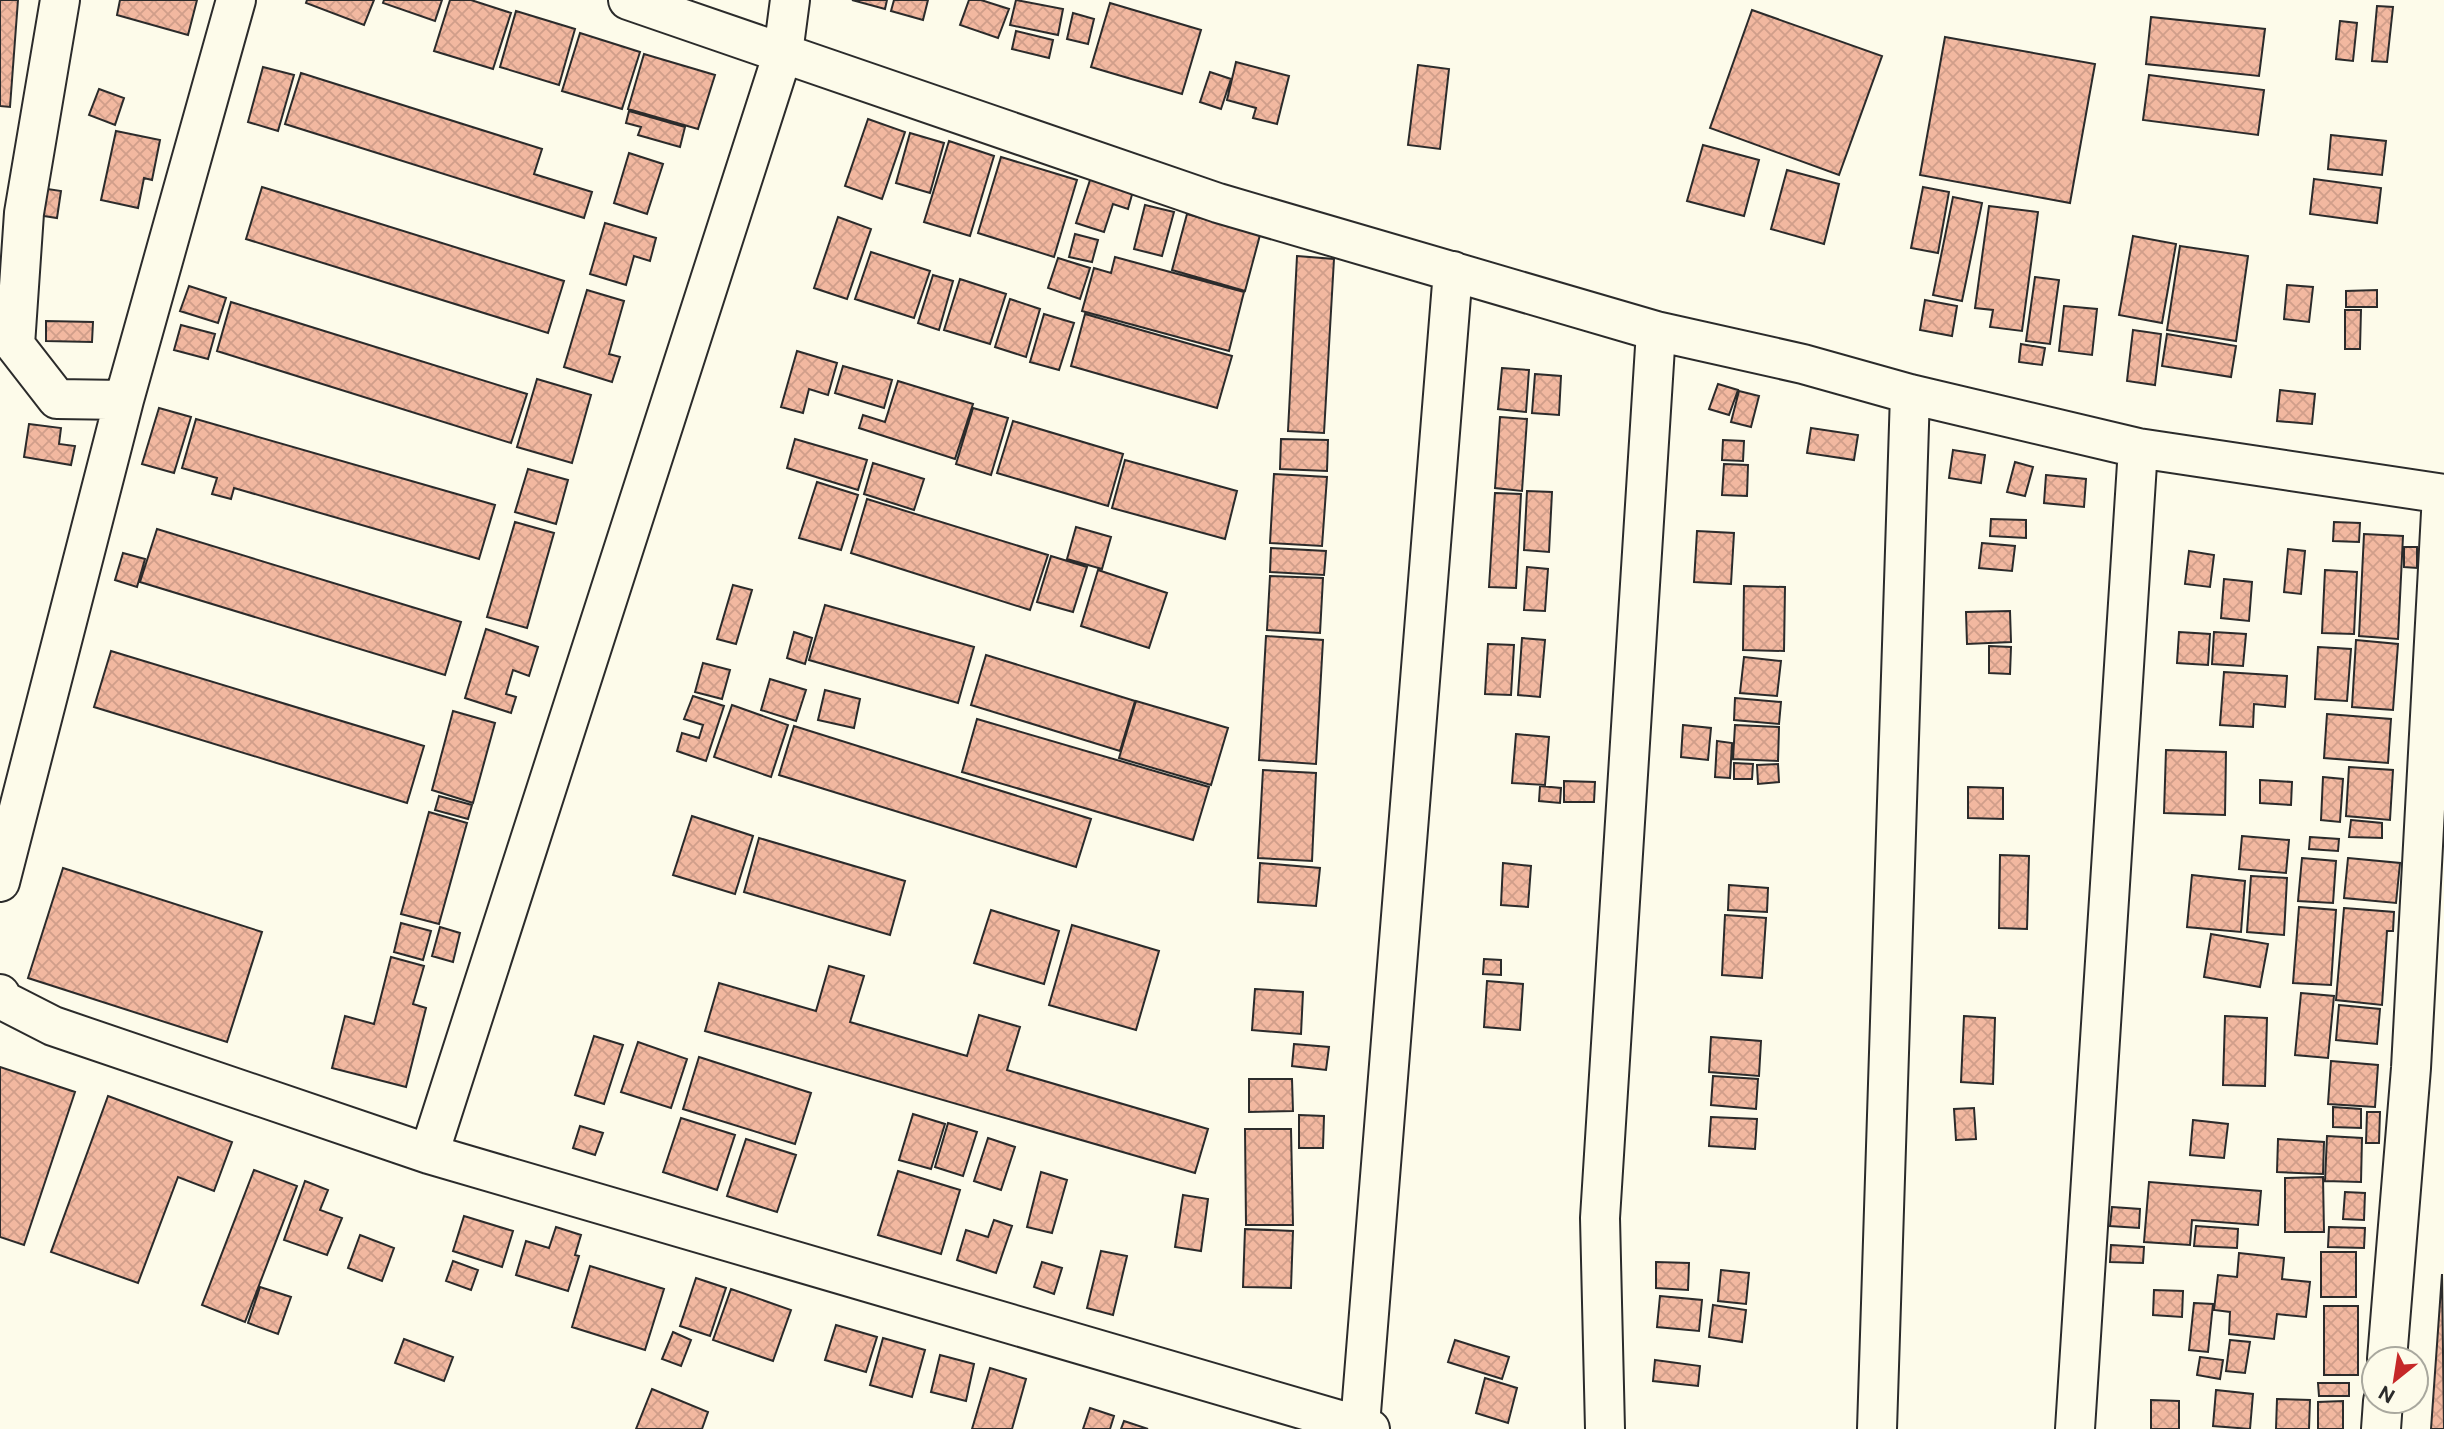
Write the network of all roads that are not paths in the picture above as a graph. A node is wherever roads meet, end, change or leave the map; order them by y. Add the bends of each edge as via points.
1 (60, 0) edge
2 (236, 0) edge
3 (628, 0) edge
4 (790, 0) edge
5 (783, 53) junction
6 (1453, 271) junction
7 (1657, 331) junction
8 (1910, 394) junction
9 (124, 400) junction
10 (2137, 448) junction
11 (2443, 494) edge
12 (0, 881) edge
13 (0, 995) edge
14 (429, 1154) junction
15 (2388, 1345) edge
16 (1365, 1427) edge
17 (1605, 1429) edge
18 (1877, 1429) edge
19 (2076, 1429) edge

1 - 9 street via 24,213 15,345 57,399
2 - 9 street
3 - 5 street
4 - 5 street
5 - 6 street via 1218,203
5 - 14 street
6 - 7 street
6 - 16 street
7 - 8 street
7 - 17 street via 1600,1219
8 - 10 street
8 - 18 street
9 - 12 street
10 - 11 street
10 - 19 street
11 - 15 street via 2411,1068
13 - 14 street via 53,1026
14 - 16 street

